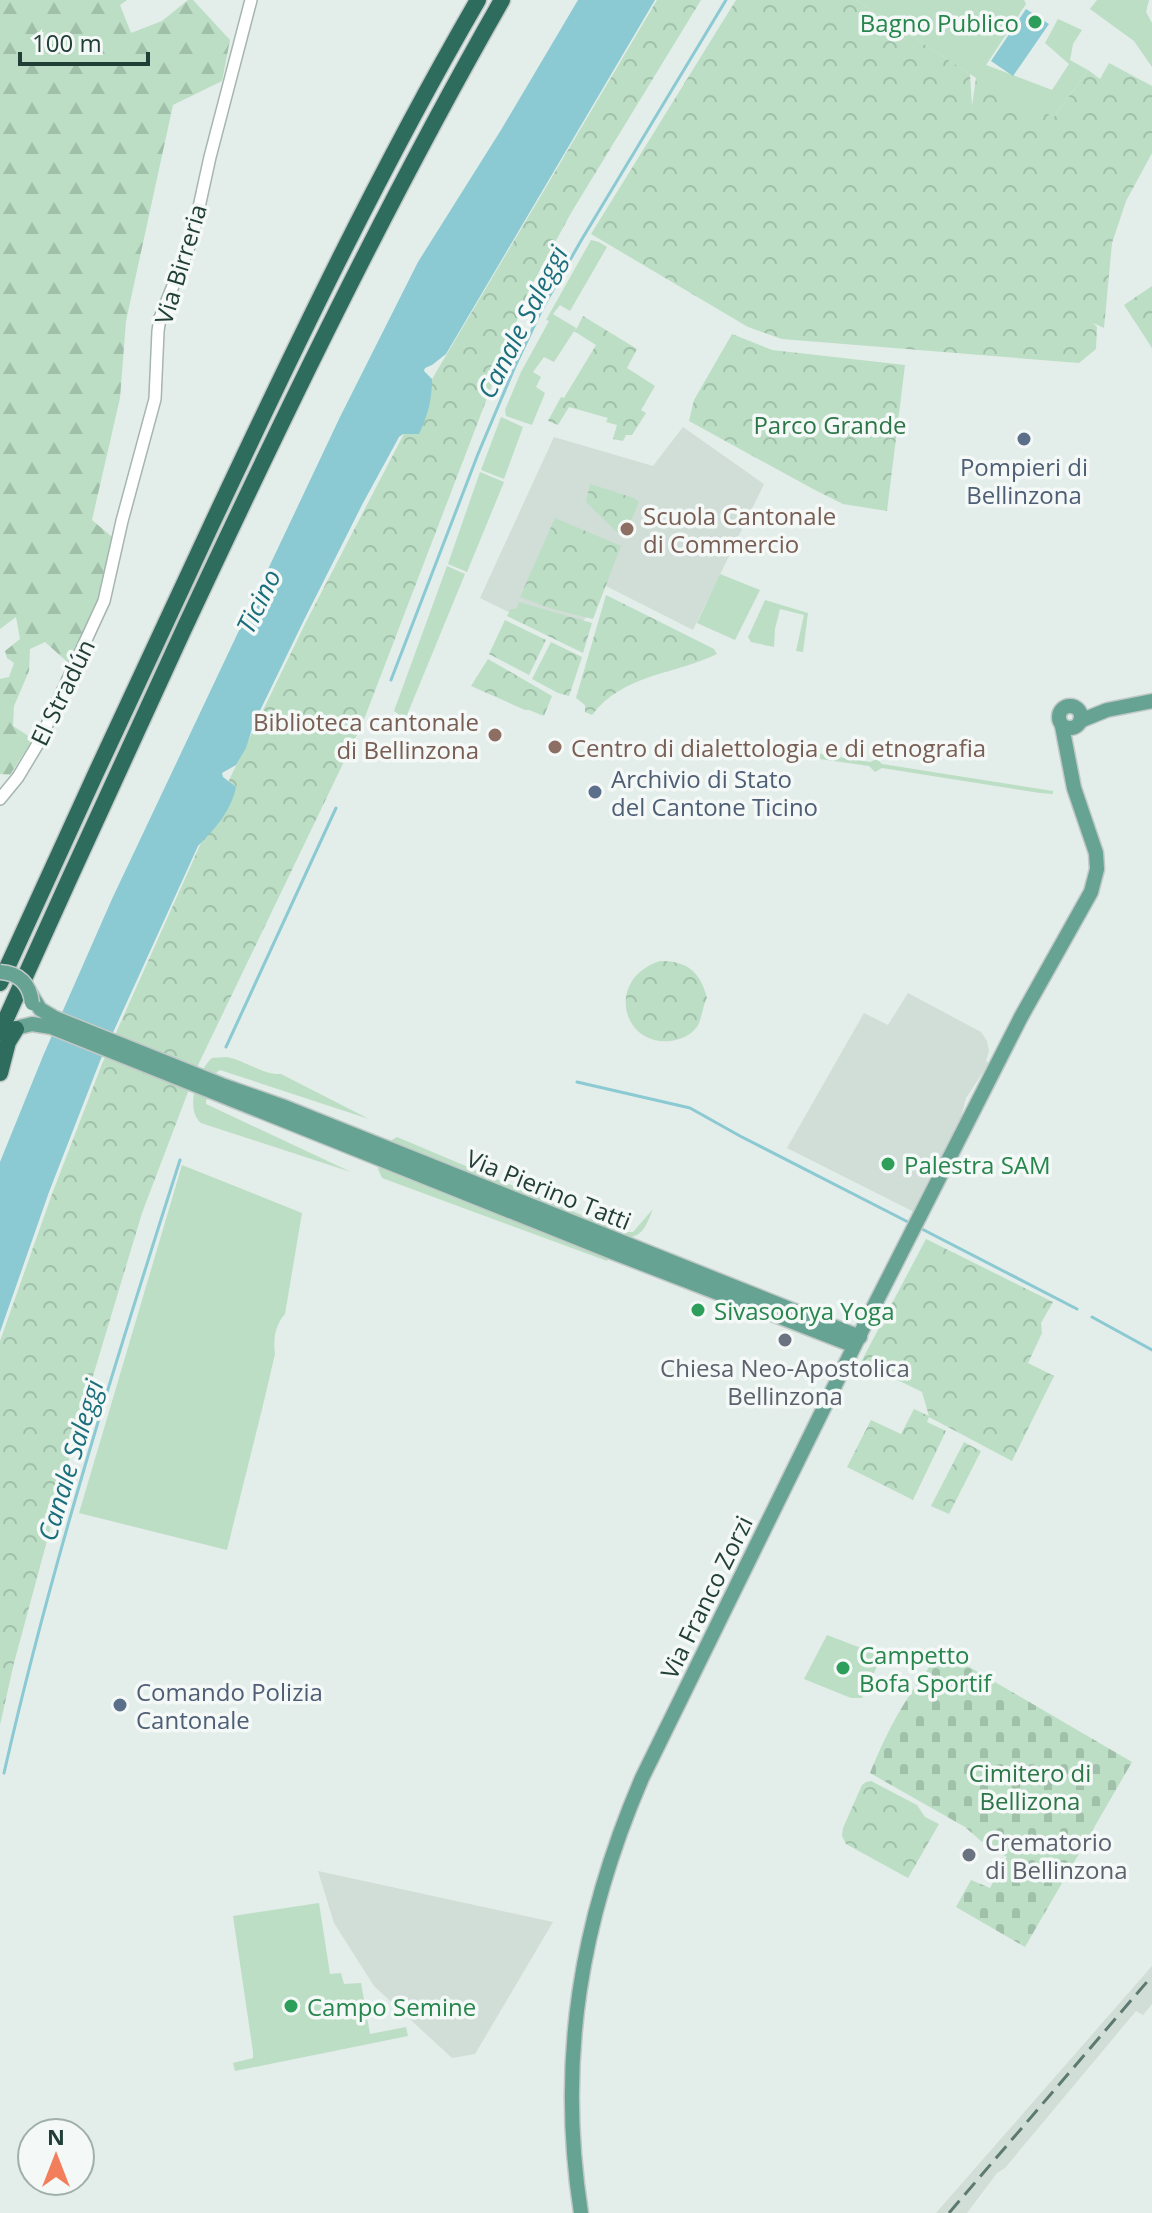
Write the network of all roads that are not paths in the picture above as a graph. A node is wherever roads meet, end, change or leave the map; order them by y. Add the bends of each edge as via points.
1 (251, 0) edge
2 (478, 0) edge
3 (502, 0) edge
4 (110, 576) joint
5 (1152, 701) edge
6 (0, 799) edge
7 (0, 972) edge
8 (0, 983) edge
9 (31, 994) junction
10 (9, 1030) edge
11 (0, 1073) edge
12 (220, 1090) junction
13 (641, 1256) junction
14 (813, 1331) junction
15 (857, 1341) junction
16 (843, 1370) junction
17 (581, 2213) edge

1 - 4 street, Via Birreria via 195,226 160,318 155,399
2 - 8 highway via 308,320
3 - 10 highway via 322,337 212,568
4 - 6 street, El Stradún via 96,622 43,733
5 - 15 main road, Via Franco Zorzi via 1074,721 1074,788 1095,847 1097,869 1089,898 1038,985
7 - 9 main road, bridge via 21,978
9 - 10 main road via 31,1012
9 - 12 main road via 40,1009 55,1018
10 - 11 highway
10 - 12 main road via 45,1025
12 - 13 main road, Via Pierino Tatti via 282,1106
13 - 14 main road, Via Pierino Tatti
13 - 15 main road, Via Pierino Tatti
14 - 15 main road, Via Pierino Tatti
14 - 16 main road via 831,1343
15 - 16 main road, Via Franco Zorzi
16 - 17 main road, Via Franco Zorzi via 642,1778 613,1850 587,1945 574,2035 573,2139

